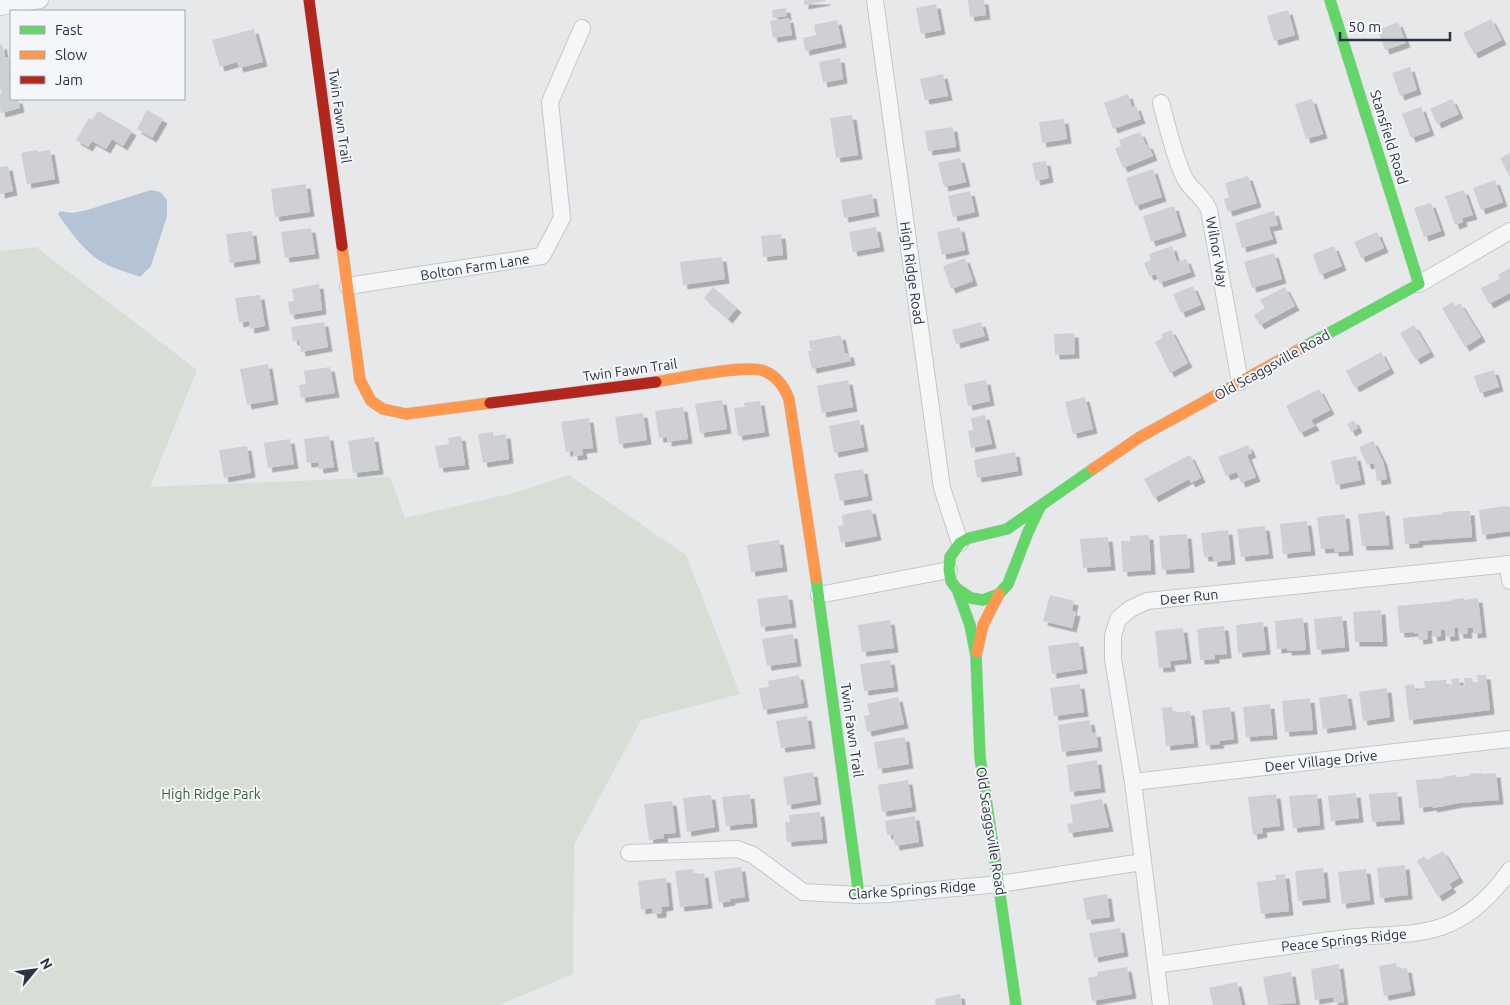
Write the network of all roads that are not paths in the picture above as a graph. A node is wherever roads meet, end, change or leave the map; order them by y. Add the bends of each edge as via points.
1 (40, 0) edge
2 (309, 0) edge
3 (875, 0) edge
4 (1330, 0) edge
5 (0, 7) edge
6 (582, 28) dead end
7 (1161, 103) dead end
8 (1510, 231) edge
9 (1419, 284) junction
10 (348, 286) junction
11 (1240, 382) junction
12 (1040, 507) junction
13 (980, 536) junction
14 (960, 543) junction
15 (999, 543) dead end
16 (1008, 552) dead end
17 (1509, 564) edge
18 (949, 570) junction
19 (1012, 573) junction
20 (1510, 581) edge
21 (958, 589) junction
22 (999, 594) junction
23 (818, 595) junction
24 (976, 656) junction
25 (1510, 740) edge
26 (1133, 782) junction
27 (628, 853) dead end
28 (1142, 862) junction
29 (1510, 870) edge
30 (1000, 884) junction
31 (859, 895) junction
32 (1156, 965) junction
33 (1016, 1005) edge
34 (1161, 1005) edge

1 - 5 street
2 - 10 street, Twin Fawn Trail
3 - 14 street, High Ridge Road via 942,488
4 - 9 street, Stansfield Road
6 - 10 street, Bolton Farm Lane via 550,102 562,218 542,256
7 - 11 street, Wilnor Way via 1181,169 1209,210
8 - 9 street, Old Scaggsville Road
9 - 11 street, Old Scaggsville Road
10 - 23 street, Twin Fawn Trail via 360,380 363,390 384,411 406,414 751,368 772,373 786,388 789,399
11 - 12 street, Old Scaggsville Road via 1140,437 1091,468
12 - 13 street, Old Scaggsville Road via 1007,529
12 - 19 street, Old Scaggsville Road
13 - 14 street, Old Scaggsville Road
13 - 15 street
14 - 18 street via 950,557
16 - 19 street
17 - 20 street
17 - 26 street, Deer Run via 1147,601 1130,608 1118,619 1113,636 1113,659
18 - 21 street, Old Scaggsville Road
18 - 23 street
19 - 22 street, Old Scaggsville Road
21 - 22 street via 971,598 983,600
21 - 24 street, Old Scaggsville Road
22 - 24 street, Old Scaggsville Road via 983,625
23 - 31 street, Twin Fawn Trail
24 - 30 street, Old Scaggsville Road via 980,757
25 - 26 street, Deer Village Drive
26 - 28 street, Deer Run
27 - 31 street, Clarke Springs Ridge via 737,849 753,855 803,892
28 - 30 street
28 - 32 street, Deer Run
29 - 32 street, Peace Springs Ridge via 1481,904 1442,926 1415,933 1350,937
30 - 31 street, Clarke Springs Ridge
30 - 33 street, Old Scaggsville Road
32 - 34 street, Deer Run

